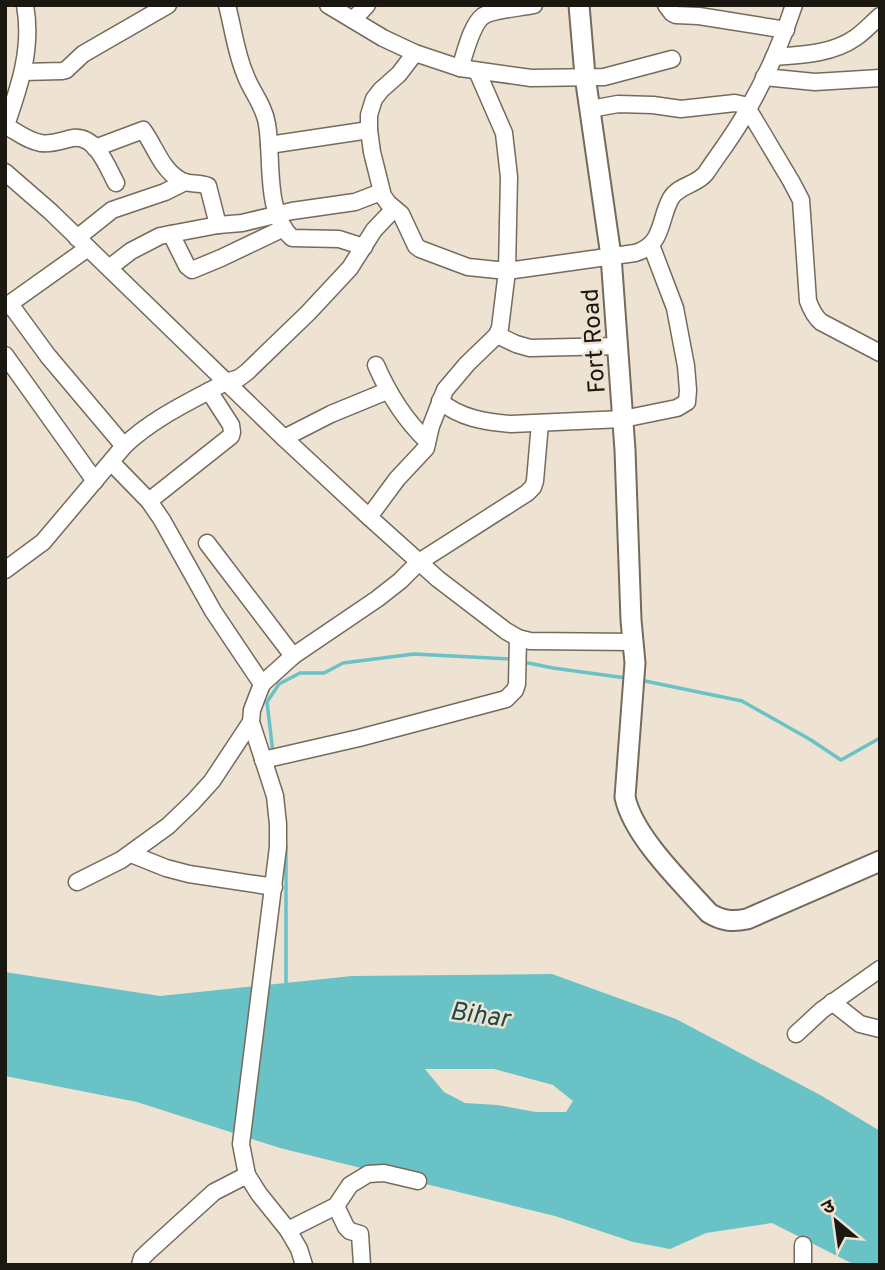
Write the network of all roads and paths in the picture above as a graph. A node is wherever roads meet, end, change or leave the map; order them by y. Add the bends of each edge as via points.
1 (25, 5) edge
2 (168, 5) edge
3 (227, 5) edge
4 (328, 5) edge
5 (367, 5) edge
6 (534, 5) edge
7 (579, 5) edge
8 (666, 5) edge
9 (794, 5) edge
10 (880, 16) edge
11 (352, 20) junction
12 (786, 30) junction
13 (415, 53) junction
14 (774, 57) junction
15 (672, 59) dead end
16 (460, 68) junction
17 (477, 71) junction
18 (23, 72) junction
19 (586, 76) junction
20 (764, 77) junction
21 (880, 78) edge
22 (590, 109) junction
23 (748, 109) junction
24 (6, 127) edge
25 (369, 130) junction
26 (269, 145) junction
27 (94, 148) junction
28 (5, 172) edge
29 (185, 182) junction
30 (116, 183) dead end
31 (381, 192) junction
32 (394, 209) junction
33 (280, 221) junction
34 (218, 225) junction
35 (171, 234) junction
36 (82, 243) junction
37 (651, 245) junction
38 (364, 247) junction
39 (611, 256) junction
40 (109, 268) junction
41 (507, 271) junction
42 (8, 306) edge
43 (497, 335) junction
44 (618, 346) junction
45 (880, 353) edge
46 (5, 355) edge
47 (376, 365) dead end
48 (226, 382) junction
49 (209, 391) junction
50 (387, 391) junction
51 (440, 401) junction
52 (623, 419) junction
53 (540, 423) junction
54 (284, 438) junction
55 (427, 441) junction
56 (124, 446) junction
57 (111, 462) junction
58 (96, 481) junction
59 (149, 501) junction
60 (369, 517) junction
61 (207, 543) dead end
62 (419, 562) junction
63 (8, 563) edge
64 (518, 638) junction
65 (634, 642) junction
66 (293, 656) junction
67 (262, 684) junction
68 (251, 722) junction
69 (263, 760) junction
70 (131, 854) junction
71 (880, 861) edge
72 (78, 882) dead end
73 (274, 887) junction
74 (880, 969) edge
75 (832, 1002) junction
76 (880, 1029) edge
77 (796, 1034) dead end
78 (247, 1175) junction
79 (418, 1181) dead end
80 (336, 1206) junction
81 (288, 1230) junction
82 (803, 1245) dead end
83 (140, 1265) edge
84 (304, 1265) edge
85 (362, 1265) edge
86 (803, 1265) edge

1 - 18 street via 28,45
2 - 18 street via 83,54 62,72
3 - 26 street via 244,72 265,114
4 - 11 street
5 - 11 street
6 - 16 street via 480,19
7 - 19 main road, Fort Road
8 - 12 street via 676,15
9 - 12 street
10 - 14 street via 841,46
11 - 13 street
12 - 14 street
13 - 16 street
13 - 25 street via 374,99
14 - 20 street
15 - 19 street via 612,76
16 - 17 street
17 - 19 street via 531,78
17 - 41 street via 506,141
18 - 24 street
19 - 22 main road, Fort Road
20 - 21 street via 815,82
20 - 23 street
22 - 23 street via 618,104 681,108 740,103
22 - 39 main road, Fort Road
23 - 37 street via 702,177 671,198
23 - 45 street via 801,200 812,310 821,322
24 - 27 street via 40,143 80,138
25 - 26 street
25 - 31 street
26 - 33 street
27 - 29 street via 143,130 167,169
27 - 30 street
28 - 36 street
29 - 34 street via 208,186
29 - 36 street via 112,210
31 - 32 street
31 - 33 street via 355,202 292,211
32 - 38 street
32 - 41 street via 420,249 468,267
33 - 34 street
33 - 35 street via 221,258 192,270
33 - 38 street via 296,239 339,239
34 - 35 street
35 - 40 street via 140,245
36 - 40 street
36 - 42 street
37 - 39 street via 643,251
37 - 52 street via 678,321 687,402
38 - 48 street via 308,313 247,372
39 - 41 street
39 - 44 main road, Fort Road
40 - 48 street
41 - 43 street
42 - 56 street
43 - 44 street via 530,348
43 - 51 street via 452,380
44 - 52 main road, Fort Road
46 - 58 street
47 - 50 street
48 - 49 street
48 - 54 street
49 - 56 street via 153,422
49 - 59 street via 231,425 231,436
50 - 54 street
50 - 55 street
51 - 53 street via 464,416 511,424
51 - 55 street
52 - 53 street
52 - 65 main road, Fort Road
53 - 62 street via 533,487
54 - 60 street
55 - 60 street
56 - 57 street
57 - 58 street
57 - 59 street
58 - 63 street via 43,542
59 - 67 street
60 - 62 street
61 - 66 street
62 - 64 street
62 - 66 street via 377,599
64 - 65 street
64 - 69 street via 517,684 506,699
65 - 71 main road, Fort Road via 627,807 661,860 709,913 718,919 747,919
66 - 67 street
67 - 68 street
68 - 69 street
68 - 70 street via 193,802
69 - 73 street via 278,824
70 - 72 street
70 - 73 street via 189,874
73 - 78 street via 241,1144
74 - 75 street
75 - 76 street via 860,1024
75 - 77 street
78 - 81 street
78 - 83 street via 214,1192 142,1258
79 - 80 street via 368,1174 350,1185
80 - 81 street
80 - 85 street via 346,1227 360,1234
81 - 84 street
82 - 86 street

